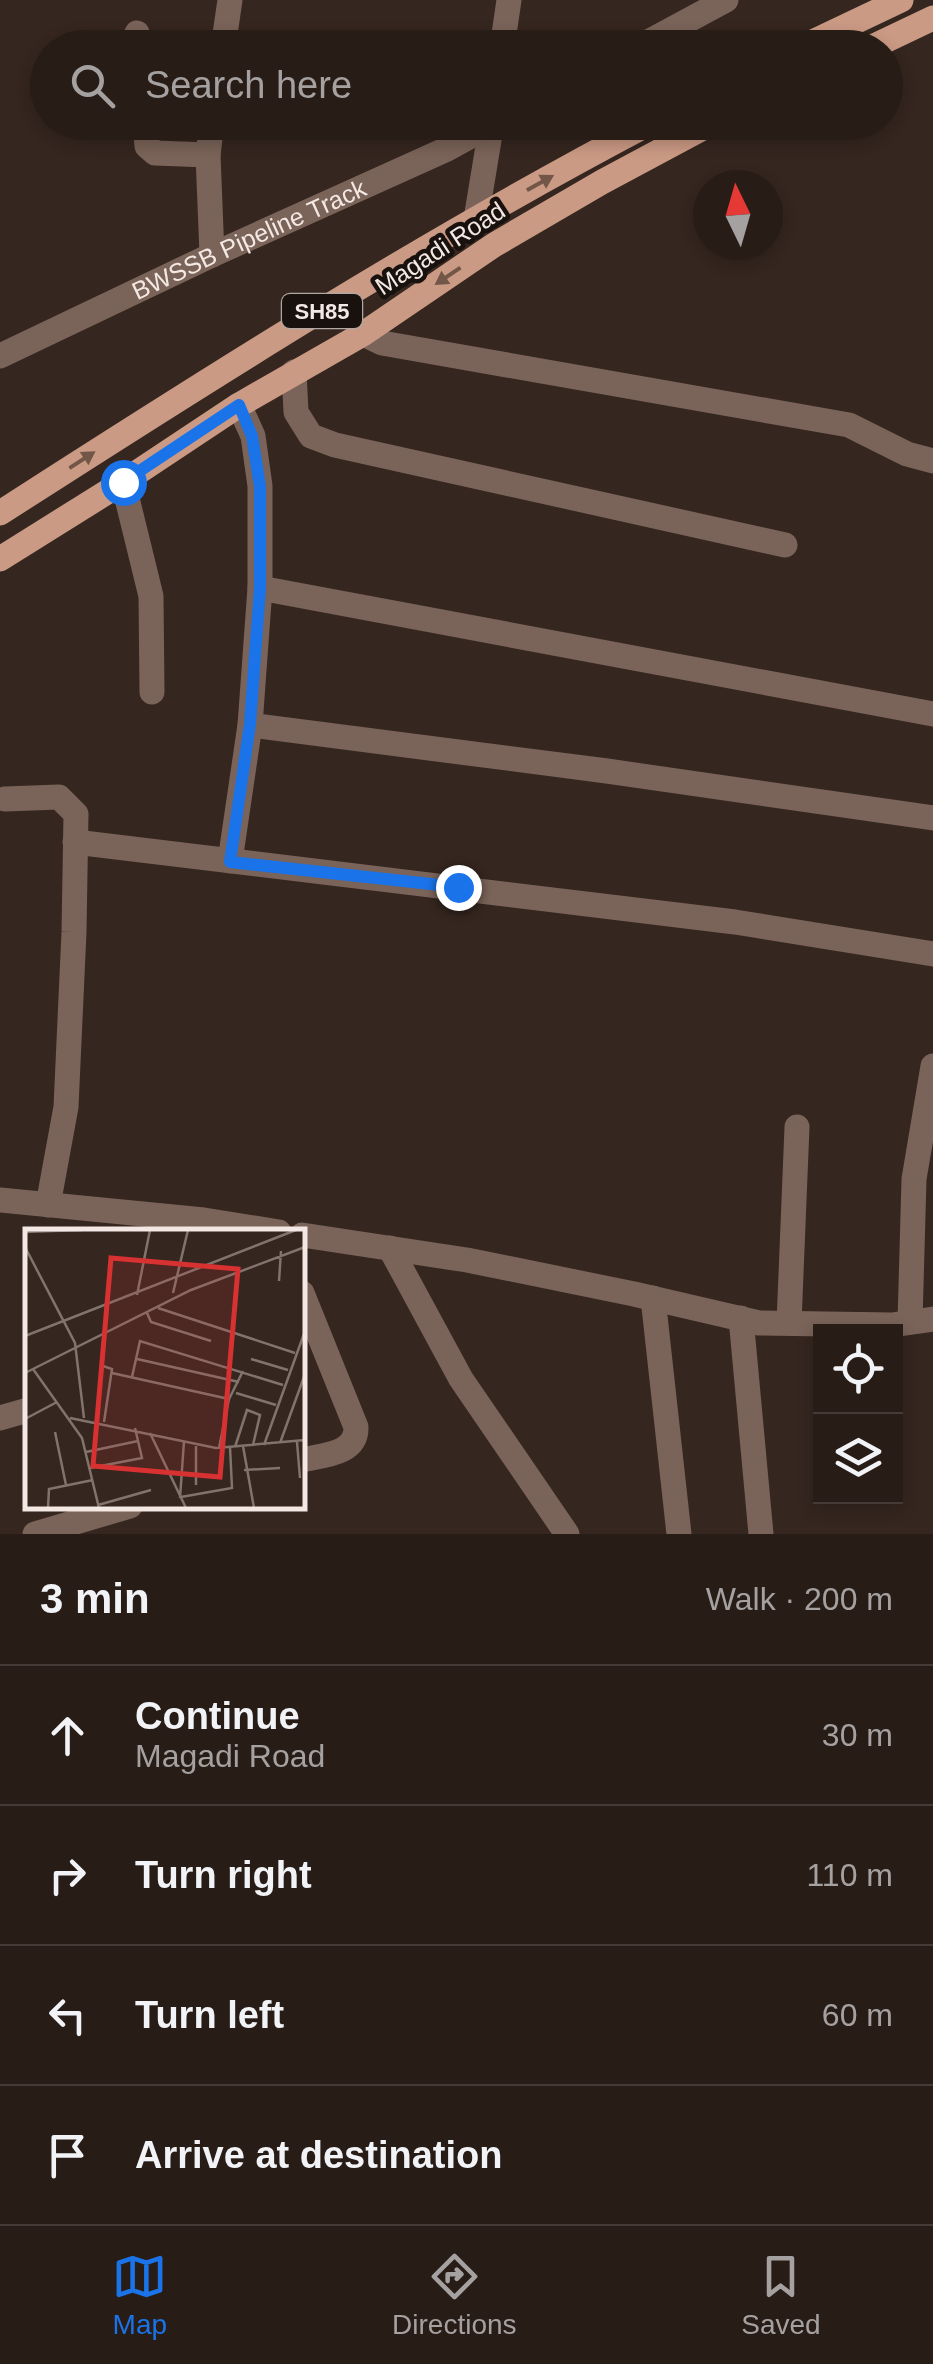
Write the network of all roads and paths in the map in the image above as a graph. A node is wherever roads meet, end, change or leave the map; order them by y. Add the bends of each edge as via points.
1 (230, 0) edge
2 (509, 0) edge
3 (726, 0) edge
4 (901, 0) edge
5 (933, 18) edge
6 (226, 30) edge
7 (505, 30) edge
8 (670, 30) edge
9 (838, 30) edge
10 (903, 32) edge
11 (146, 140) edge
12 (210, 140) edge
13 (462, 140) edge
14 (490, 140) edge
15 (619, 140) edge
16 (680, 140) edge
17 (208, 155) junction
18 (476, 219) junction
19 (212, 256) junction
20 (363, 334) junction
21 (0, 356) edge
22 (294, 372) junction
23 (239, 405) junction
24 (933, 461) edge
25 (123, 482) junction
26 (0, 513) edge
27 (785, 546) dead end
28 (0, 559) edge
29 (260, 588) junction
30 (152, 692) dead end
31 (933, 714) edge
32 (250, 724) junction
33 (5, 799) dead end
34 (933, 818) edge
35 (75, 842) junction
36 (230, 862) junction
37 (933, 954) edge
38 (933, 1066) edge
39 (796, 1127) dead end
40 (0, 1200) edge
41 (48, 1205) junction
42 (265, 1229) edge
43 (305, 1235) edge
44 (390, 1248) junction
45 (653, 1298) junction
46 (741, 1318) junction
47 (921, 1321) edge
48 (788, 1324) junction
49 (309, 1328) edge
50 (25, 1411) edge
51 (0, 1418) edge
52 (305, 1459) edge
53 (120, 1509) edge
54 (35, 1534) edge
55 (567, 1534) edge
56 (679, 1534) edge
57 (761, 1534) edge

1 - 6 street
2 - 7 street
3 - 8 street
4 - 9 main road
5 - 10 main road
11 - 17 street via 155,153
12 - 17 street
13 - 19 street, BWSSB Pipeline Track
14 - 18 street
18 -> 15 main road, Magadi Road / SH85
16 -> 20 main road, Magadi Road / SH85 via 494,246
17 - 19 street
26 -> 18 main road, Magadi Road / SH85
19 - 21 street, BWSSB Pipeline Track
20 - 22 main road, Magadi Road / SH85
20 - 24 street via 382,343 849,425
22 - 23 main road, Magadi Road / SH85
22 - 27 street via 296,412 311,436 334,445
23 - 25 main road, Magadi Road / SH85
23 - 29 street via 260,486
25 - 28 main road, Magadi Road / SH85
25 - 30 street via 151,596
29 - 31 street
29 - 32 street
32 - 34 street
32 - 36 street
33 - 35 street via 59,797 76,814
35 - 36 street
35 - 41 street via 66,1108
36 - 37 street via 734,922
38 - 47 street via 914,1179
39 - 48 street
40 - 41 street
41 - 42 street
43 - 44 street
44 - 45 street
44 - 55 street via 461,1379
45 - 46 street
45 - 56 street
46 - 48 street
46 - 57 street
47 - 48 street
49 - 52 street via 356,1434 341,1450
50 - 51 street
53 - 54 street

